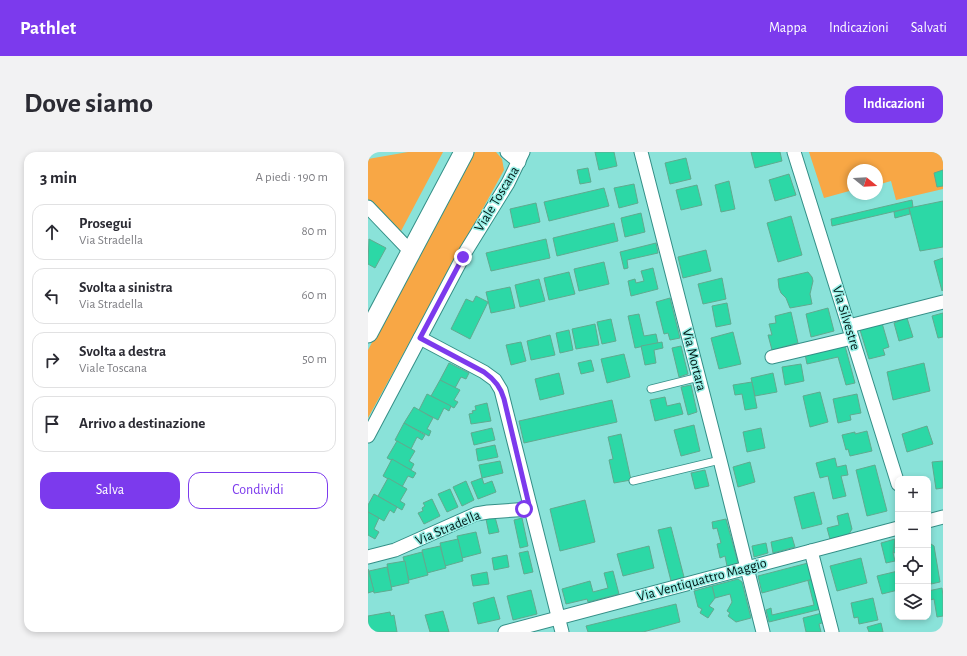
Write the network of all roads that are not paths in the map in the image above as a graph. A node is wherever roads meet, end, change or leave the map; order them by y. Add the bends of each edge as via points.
1 (464, 152) edge
2 (507, 152) edge
3 (641, 152) edge
4 (794, 152) edge
5 (521, 157) edge
6 (368, 207) edge
7 (411, 252) junction
8 (943, 302) edge
9 (850, 332) junction
10 (368, 333) edge
11 (420, 338) junction
12 (772, 357) dead end
13 (699, 376) junction
14 (651, 389) dead end
15 (368, 436) edge
16 (720, 460) junction
17 (895, 476) edge
18 (633, 481) dead end
19 (530, 509) junction
20 (895, 529) edge
21 (811, 551) junction
22 (368, 557) edge
23 (747, 568) junction
24 (557, 618) junction
25 (505, 632) edge
26 (562, 632) edge
27 (762, 632) edge
28 (832, 632) edge

1 - 7 street
2 - 5 street
3 - 13 street, Via Mortara
4 - 9 street, Via Silvestre
5 - 11 street, Viale Toscana via 466,251
6 - 7 street
7 - 10 street
8 - 9 street
9 - 12 street
9 - 17 street, Via Silvestre
11 - 15 street, Viale Toscana
11 - 19 street via 484,372 497,384 504,399
13 - 14 lane
13 - 16 street, Via Mortara
16 - 18 lane
16 - 23 street, Via Mortara
19 - 22 street, Via Stradella via 476,514 395,550
19 - 24 street
20 - 21 street, Via Ventiquattro Maggio
21 - 23 street, Via Ventiquattro Maggio
21 - 28 street
23 - 24 street, Via Ventiquattro Maggio
23 - 27 street, Via Mortara
24 - 25 street, Via Ventiquattro Maggio
24 - 26 street

